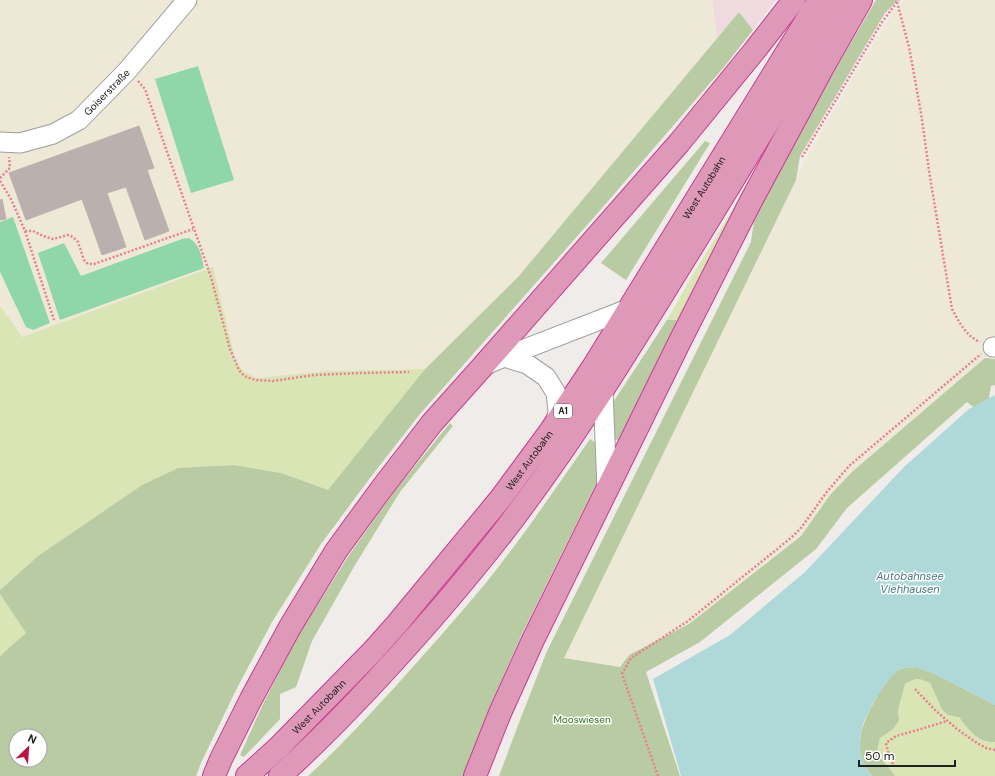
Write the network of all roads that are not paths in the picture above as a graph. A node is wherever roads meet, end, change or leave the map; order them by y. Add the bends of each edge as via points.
1 (187, 0) edge
2 (794, 0) edge
3 (819, 0) edge
4 (843, 0) edge
5 (861, 0) edge
6 (4, 142) edge
7 (628, 308) junction
8 (504, 357) junction
9 (483, 366) junction
10 (603, 390) junction
11 (556, 422) junction
12 (607, 489) junction
13 (218, 767) edge
14 (247, 776) edge
15 (280, 776) edge
16 (475, 776) edge

1 - 6 street, Goiserstraße via 127,71 80,120 53,134 20,143
2 - 9 highway via 679,143
3 - 7 highway, West Autobahn / A1
4 - 10 highway, West Autobahn / A1
5 - 12 highway via 751,201
7 - 8 street
7 - 11 highway, West Autobahn / A1
8 - 9 street
8 - 11 street via 526,364 546,377 556,393
9 - 13 highway via 432,423 336,551 283,640
10 - 12 street
10 - 15 highway, West Autobahn / A1 via 525,503 472,572 359,699
11 - 14 highway, West Autobahn / A1 via 501,498 397,624 340,686
12 - 16 highway via 533,640

